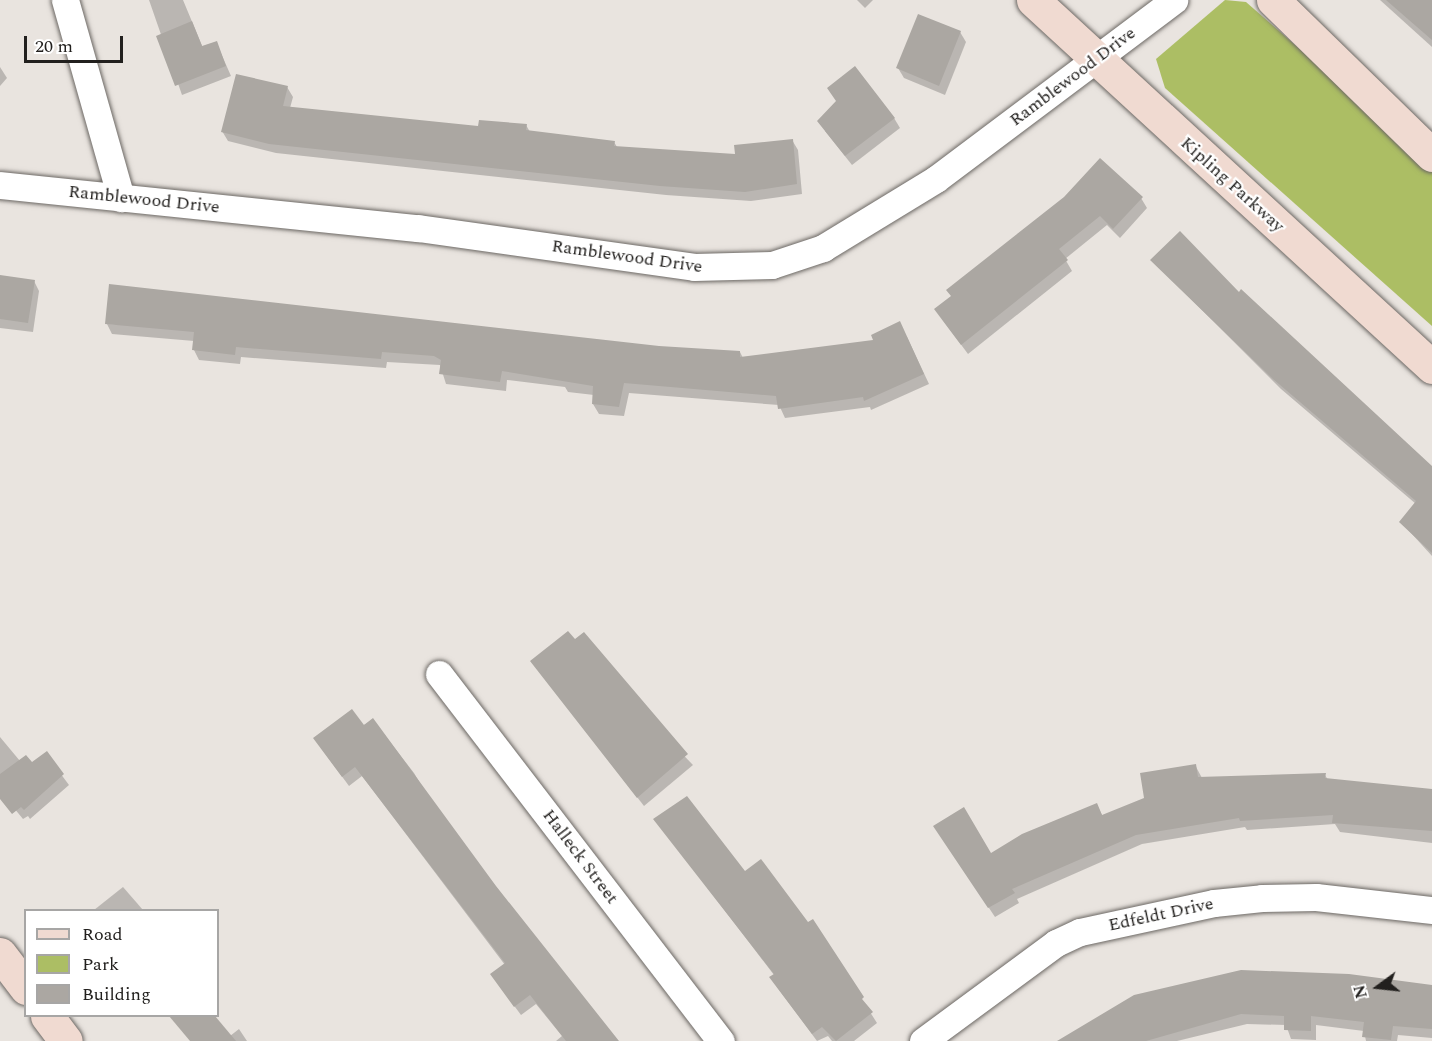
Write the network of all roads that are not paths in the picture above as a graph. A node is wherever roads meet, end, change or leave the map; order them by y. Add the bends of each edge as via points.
1 (64, 0) edge
2 (1033, 0) edge
3 (1174, 0) edge
4 (1273, 0) edge
5 (1099, 58) junction
6 (1432, 155) edge
7 (0, 185) edge
8 (121, 198) junction
9 (1432, 367) edge
10 (439, 674) dead end
11 (1432, 910) edge
12 (0, 954) edge
13 (24, 985) edge
14 (47, 1017) edge
15 (66, 1041) edge
16 (721, 1041) edge
17 (923, 1041) edge

1 - 8 street
2 - 5 street, Kipling Parkway
3 - 5 street, Ramblewood Drive
4 - 6 street
5 - 8 street, Ramblewood Drive via 936,179 863,227 799,258 750,268 694,267 418,228
5 - 9 street, Kipling Parkway via 1165,125
7 - 8 street, Ramblewood Drive
10 - 16 street, Halleck Street
11 - 17 street, Edfeldt Drive via 1316,897 1262,898 1214,903 1080,932 1056,943
12 - 13 street
14 - 15 street

